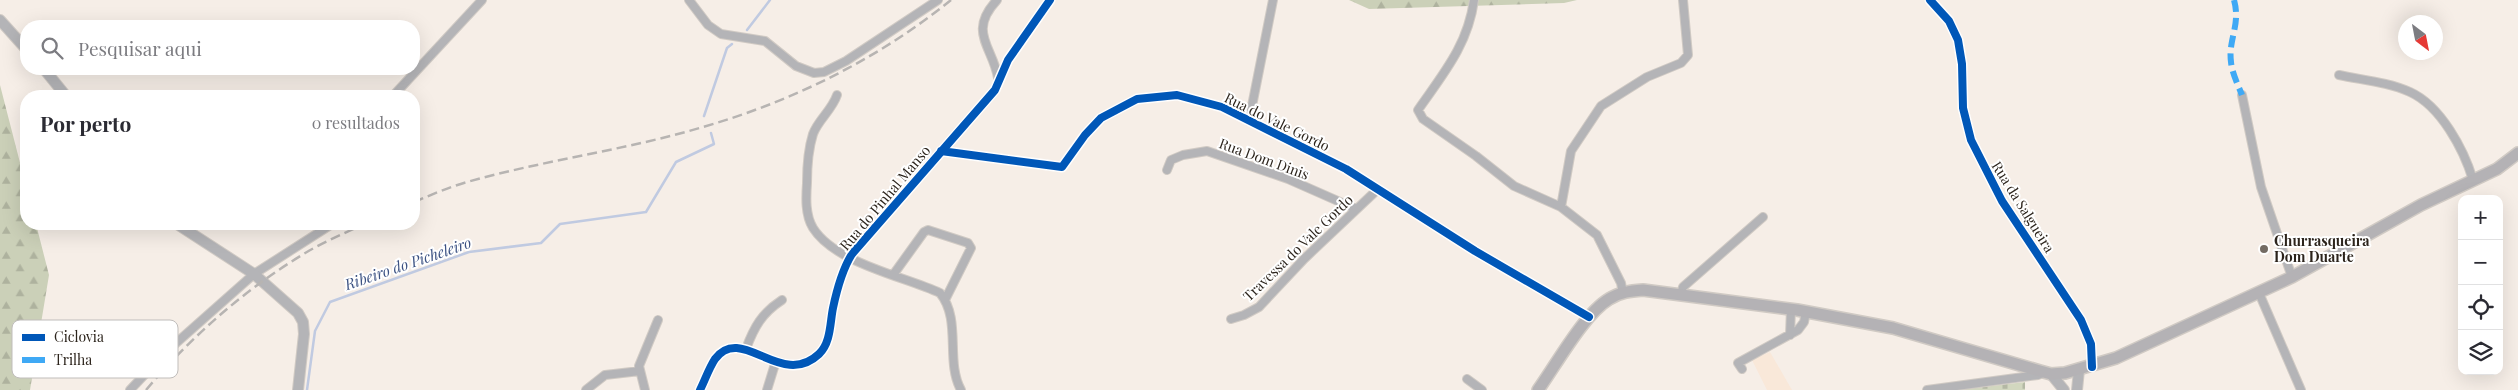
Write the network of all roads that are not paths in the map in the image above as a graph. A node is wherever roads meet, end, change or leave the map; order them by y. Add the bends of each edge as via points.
1 (482, 0) edge
2 (689, 0) edge
3 (938, 0) edge
4 (997, 0) edge
5 (1050, 0) edge
6 (1273, 0) edge
7 (1474, 0) edge
8 (1683, 0) edge
9 (1930, 0) edge
10 (0, 20) edge
11 (20, 42) edge
12 (420, 67) edge
13 (49, 75) edge
14 (412, 75) edge
15 (2339, 75) dead end
16 (998, 79) junction
17 (61, 90) edge
18 (399, 90) edge
19 (837, 95) dead end
20 (2242, 95) dead end
21 (1249, 121) junction
22 (941, 151) junction
23 (2518, 153) edge
24 (1167, 170) dead end
25 (2473, 180) junction
26 (1378, 189) junction
27 (1561, 207) junction
28 (1356, 209) junction
29 (1762, 218) dead end
30 (186, 230) edge
31 (323, 230) edge
32 (849, 258) junction
33 (254, 274) junction
34 (893, 275) junction
35 (2292, 277) junction
36 (1623, 293) junction
37 (2259, 293) junction
38 (1681, 295) junction
39 (782, 300) dead end
40 (945, 300) junction
41 (1791, 309) junction
42 (1806, 312) junction
43 (1589, 317) junction
44 (1232, 319) dead end
45 (658, 320) dead end
46 (1790, 335) junction
47 (178, 341) edge
48 (746, 349) junction
49 (775, 364) junction
50 (2092, 367) junction
51 (1742, 369) dead end
52 (2079, 370) junction
53 (640, 372) junction
54 (2048, 373) junction
55 (141, 378) edge
56 (1467, 379) dead end
57 (130, 390) edge
58 (298, 390) edge
59 (586, 390) edge
60 (645, 390) edge
61 (700, 390) edge
62 (767, 390) edge
63 (961, 390) edge
64 (1482, 390) edge
65 (1538, 390) edge
66 (1926, 390) edge
67 (2064, 390) edge
68 (2077, 390) edge
69 (2301, 390) edge

1 - 12 street
2 - 3 street via 708,25 721,34 765,41 796,66 814,73 824,72 846,61
4 - 16 street via 985,17 982,30
5 - 16 street, Rua do Pinhal Manso
6 - 21 street
7 - 27 street via 1471,23 1455,56 1418,110 1423,119 1514,186
8 - 27 street via 1688,55 1681,63 1647,77 1601,106 1571,151
9 - 50 street, Rua da Salgueira via 1949,21 1958,40 1962,64 1962,108 1971,140 2002,201 2081,320 2091,344
10 - 11 street
13 - 17 street
14 - 18 street
15 - 25 street via 2395,87 2419,98 2444,122 2459,144
16 - 22 street, Rua do Pinhal Manso via 994,90
19 - 32 street via 833,107 814,131 807,164 807,208 812,227 819,236
20 - 35 street via 2261,187
21 - 22 street, Rua do Vale Gordo via 1222,108 1177,95 1137,99 1101,118 1062,167
21 - 26 street, Rua do Vale Gordo via 1346,169
22 - 32 street, Rua do Pinhal Manso
23 - 25 main road via 2497,169
24 - 28 street, Rua Dom Dinis via 1171,160 1207,151
25 - 35 main road via 2421,205
26 - 28 street, Travessa do Vale Gordo
26 - 43 street, Rua do Vale Gordo
27 - 36 street via 1597,235
28 - 44 street, Travessa do Vale Gordo via 1259,307
29 - 38 street via 1683,287
30 - 33 street
31 - 33 street
32 - 34 street
32 - 49 street, Rua do Pinhal Manso via 821,353 803,365
33 - 47 street
33 - 58 street via 298,313 303,322 304,345
34 - 40 street via 940,293
34 - 40 street via 928,230 968,243 971,248
35 - 37 main road
36 - 38 main road via 1643,290
36 - 43 main road via 1607,300
37 - 50 main road
37 - 69 street
38 - 41 main road
39 - 48 street via 759,320
40 - 63 street via 951,321 955,380
41 - 42 main road
41 - 46 street
42 - 46 street via 1804,322
42 - 54 main road via 1894,328
43 - 65 main road
45 - 53 street via 639,366
46 - 51 street via 1738,363
48 - 49 street, Rua do Pinhal Manso
48 - 61 street via 730,349 720,355
49 - 62 street
50 - 52 main road
52 - 54 main road
52 - 68 street
53 - 59 street via 605,375
53 - 60 street
54 - 66 street
54 - 67 street
55 - 57 street
56 - 64 street

